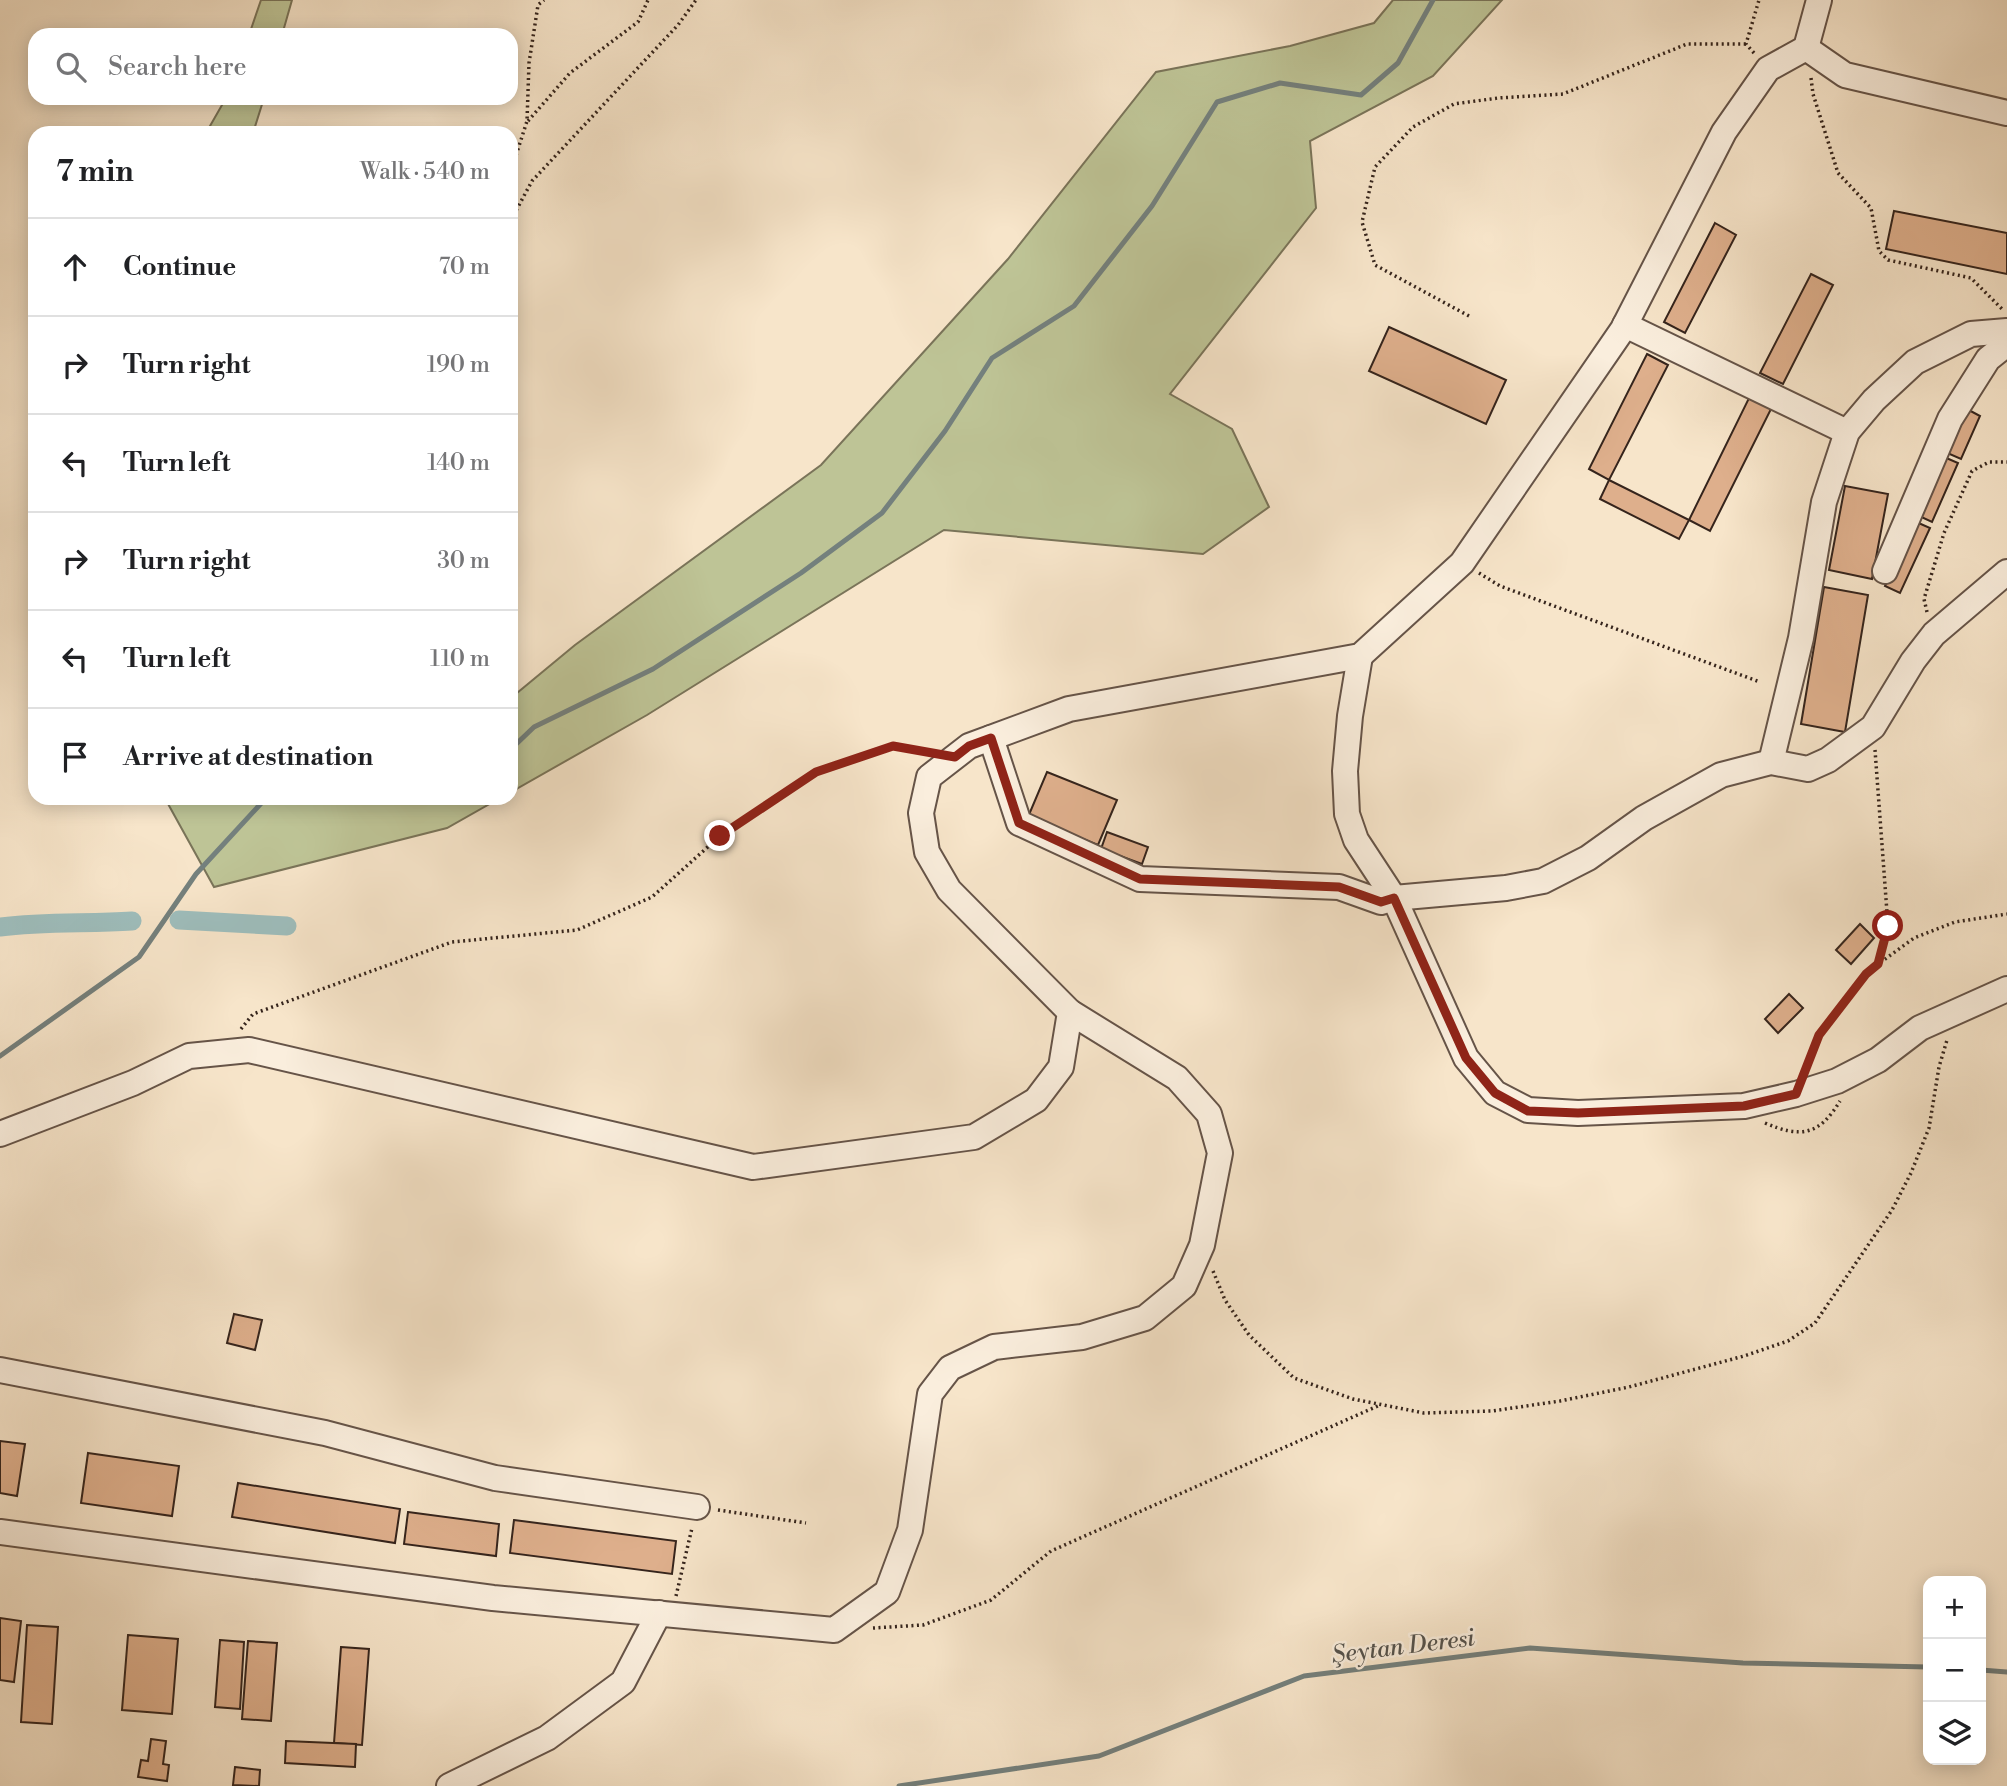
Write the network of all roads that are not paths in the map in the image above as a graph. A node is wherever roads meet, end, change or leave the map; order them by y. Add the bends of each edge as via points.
1 (1819, 0) edge
2 (1806, 48) junction
3 (2007, 113) edge
4 (1625, 325) junction
5 (2007, 331) edge
6 (2007, 344) edge
7 (1847, 432) junction
8 (1885, 571) dead end
9 (2007, 572) edge
10 (1360, 656) junction
11 (991, 738) junction
12 (1771, 762) junction
13 (1394, 898) junction
14 (2007, 989) edge
15 (1070, 1012) junction
16 (0, 1135) edge
17 (0, 1370) edge
18 (697, 1507) road end
19 (0, 1532) edge
20 (665, 1614) junction
21 (449, 1786) edge

1 - 2 street
2 - 3 street via 1845,75
2 - 4 street via 1768,69 1724,132
4 - 7 street
4 - 10 street via 1462,564
5 - 7 street via 1971,334 1915,362
6 - 8 street via 1988,359 1950,419
7 - 12 street via 1824,502 1801,638
9 - 12 street via 1934,634 1873,727 1808,769
10 - 11 street via 1069,709
10 - 13 street via 1346,757 1347,814 1356,840
11 - 13 street via 1019,823 1140,879 1339,887 1381,902
11 - 15 street via 969,746 929,777 921,813 927,852 949,890
12 - 13 street via 1720,775 1543,881
13 - 14 street via 1466,1058 1495,1093 1528,1111 1744,1106 1796,1094 1837,1081 1878,1060 1920,1028
15 - 16 street via 1060,1068 1036,1100 974,1137 752,1167 249,1050 189,1056
15 - 20 street via 1177,1078 1209,1114 1220,1153 1202,1245 1184,1286 1145,1318 1082,1337 994,1348 950,1368 930,1394 910,1530 887,1592 834,1630
17 - 18 street via 325,1433 495,1478
19 - 20 street via 494,1598
20 - 21 street via 623,1682 547,1738

